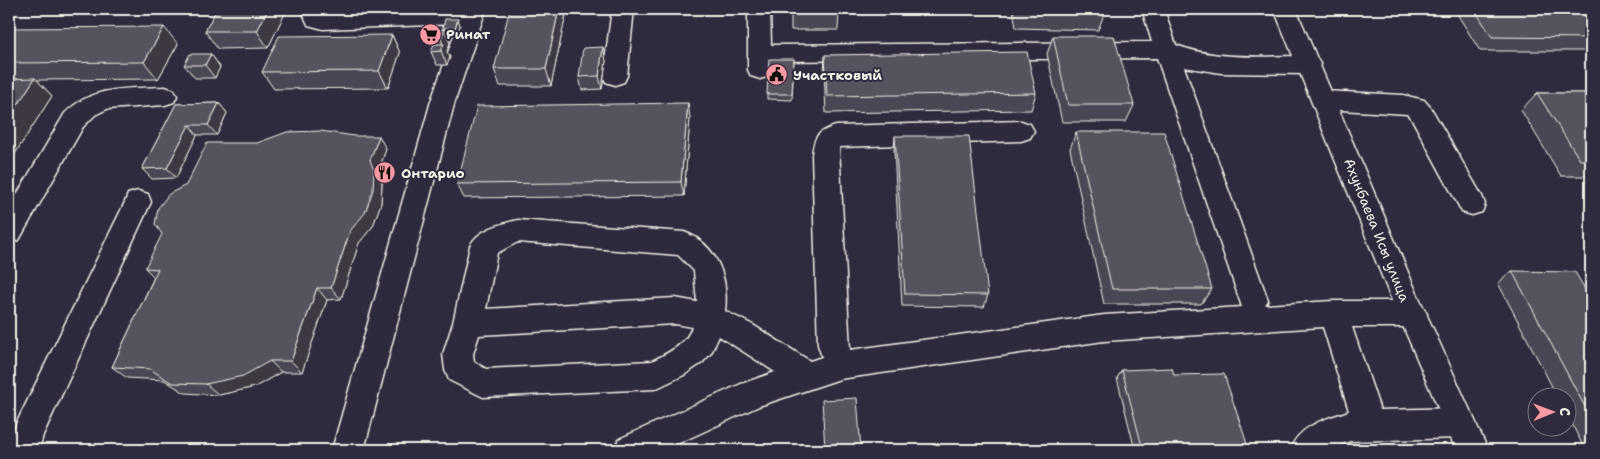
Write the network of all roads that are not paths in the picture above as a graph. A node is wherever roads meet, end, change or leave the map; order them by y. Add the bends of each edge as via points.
1 (316, 9) edge
2 (623, 9) edge
3 (759, 9) edge
4 (1153, 9) edge
5 (1285, 9) edge
6 (474, 12) edge
7 (1166, 50) junction
8 (1310, 65) junction
9 (615, 76) dead end
10 (165, 96) dead end
11 (1324, 100) junction
12 (1021, 131) dead end
13 (138, 202) dead end
14 (1472, 204) dead end
15 (9, 232) edge
16 (1253, 300) dead end
17 (1333, 314) junction
18 (1412, 314) junction
19 (710, 317) junction
20 (468, 323) junction
21 (840, 366) junction
22 (807, 376) junction
23 (1370, 426) junction
24 (1466, 437) edge
25 (23, 450) edge
26 (348, 450) edge
27 (630, 450) edge
28 (1306, 450) edge

1 - 6 main road via 316,19 323,21
2 - 9 main road
3 - 7 main road via 760,62
4 - 7 main road
5 - 8 main road, Ахунбаева Исы улица
6 - 26 main road via 443,101
7 - 8 main road via 1194,60 1221,64
7 - 16 main road
8 - 11 main road, Ахунбаева Исы улица
10 - 15 main road via 103,100 86,108 74,120
11 - 14 main road via 1415,107
11 - 18 main road, Ахунбаева Исы улица
12 - 21 main road via 836,136 826,142 833,345
13 - 25 main road via 28,433
17 - 18 main road
17 - 21 main road via 1104,328
17 - 23 main road
18 - 24 main road, Ахунбаева Исы улица
19 - 20 main road via 676,311
19 - 20 main road via 699,346 655,375 483,383 460,370 458,354
19 - 20 main road via 712,282 704,262 684,244 518,231 484,246
19 - 22 main road
21 - 22 main road
22 - 27 main road via 752,394
23 - 24 main road
23 - 28 main road via 1350,426 1327,434

